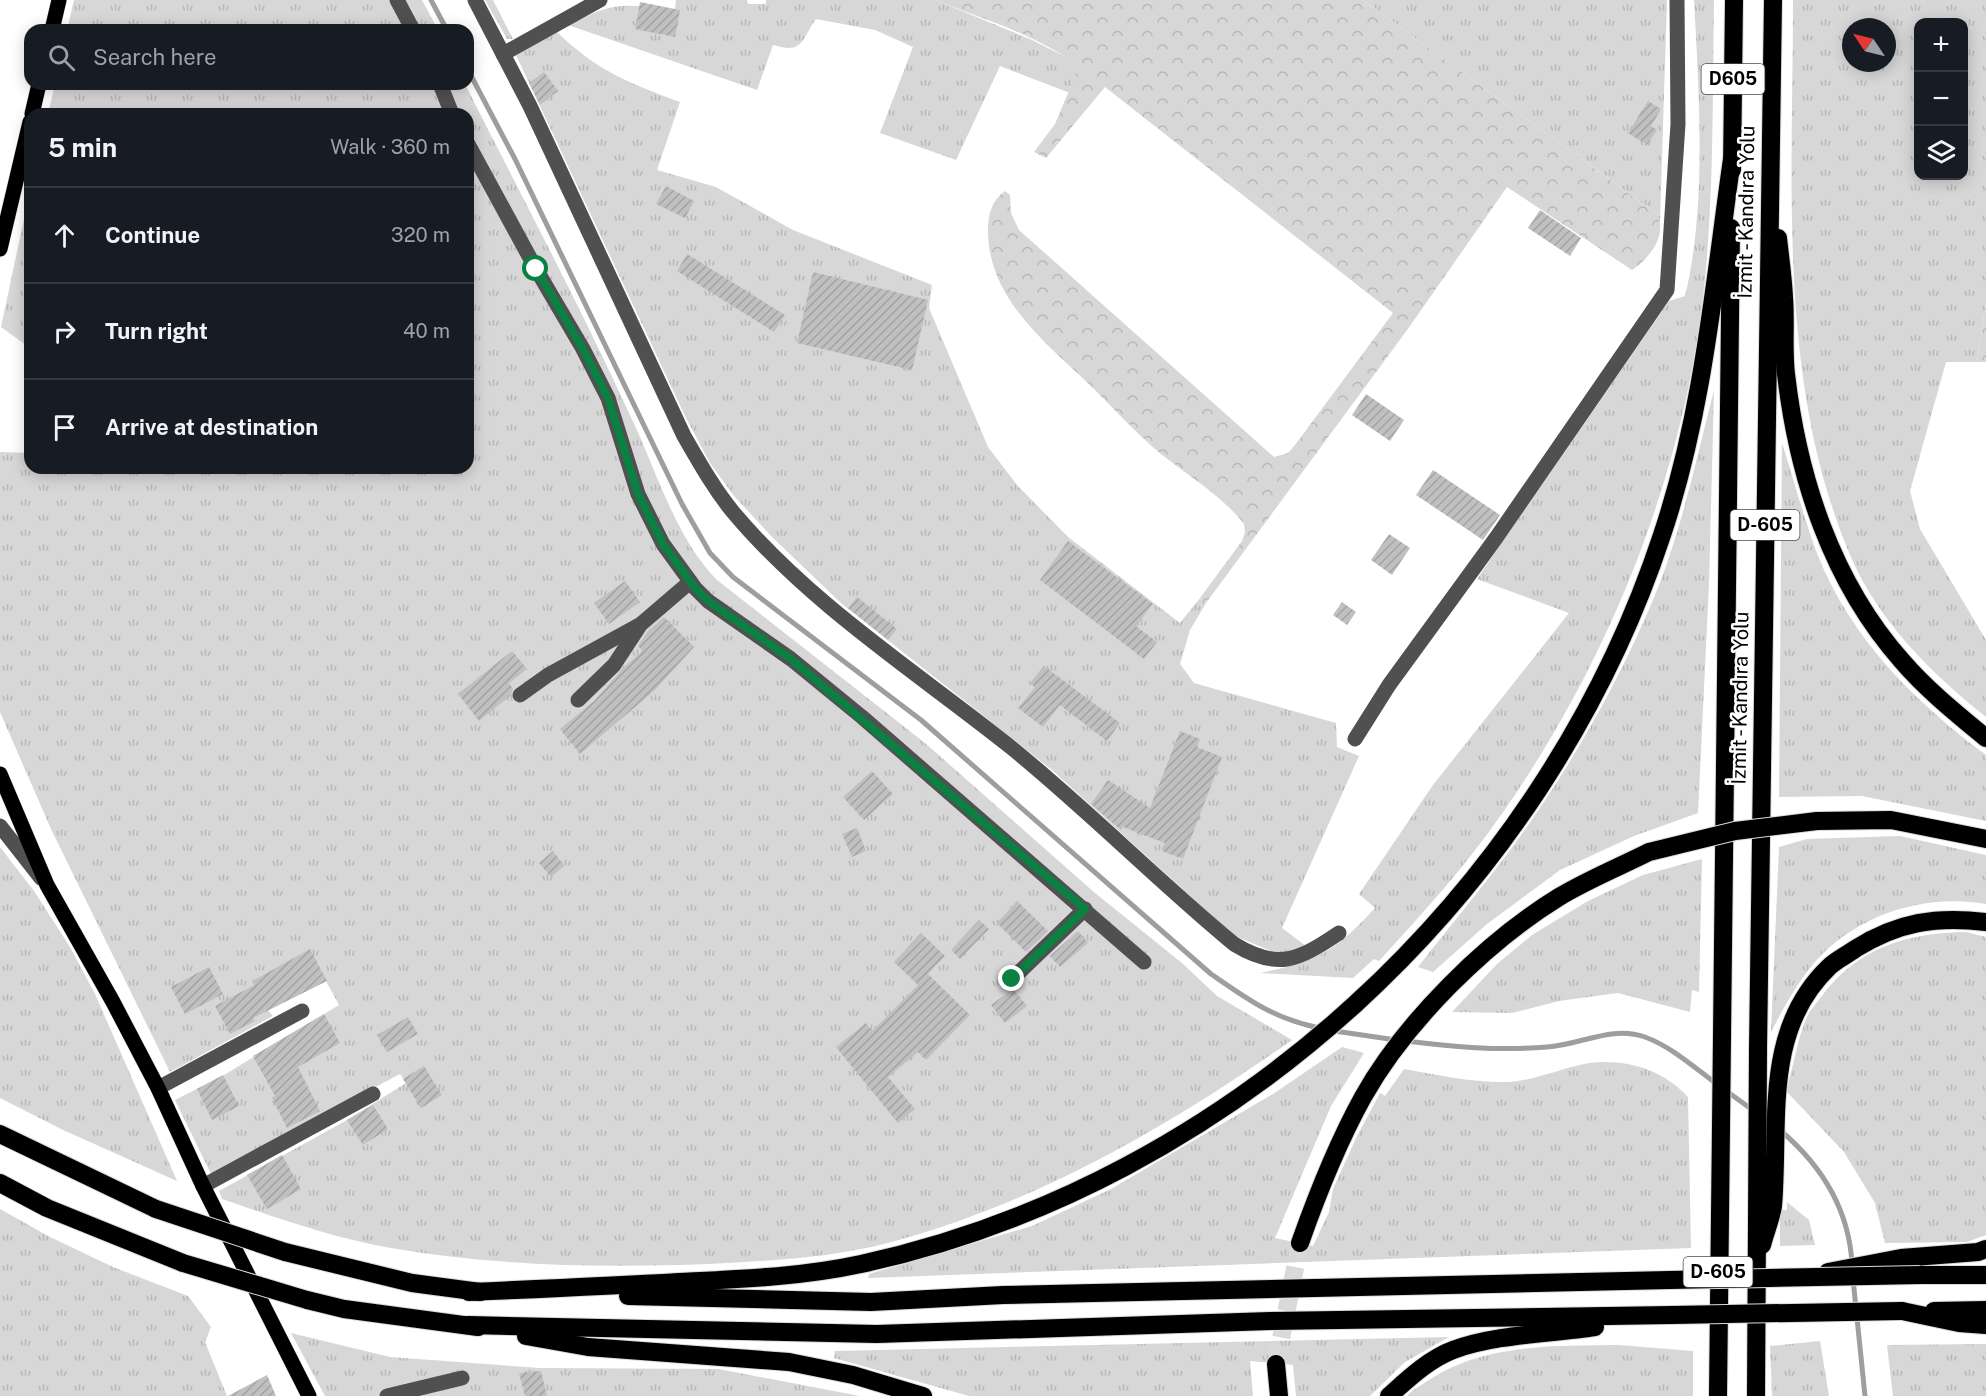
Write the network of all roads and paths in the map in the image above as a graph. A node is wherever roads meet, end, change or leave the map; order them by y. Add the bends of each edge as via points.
1 (59, 0) edge
2 (397, 0) edge
3 (475, 0) edge
4 (600, 0) edge
5 (1677, 0) edge
6 (1734, 0) edge
7 (1773, 0) edge
8 (53, 24) edge
9 (410, 24) edge
10 (503, 54) junction
11 (38, 90) edge
12 (442, 90) edge
13 (33, 108) edge
14 (450, 108) edge
15 (24, 147) edge
16 (1770, 154) junction
17 (474, 155) edge
18 (1732, 159) junction
19 (0, 249) edge
20 (690, 582) junction
21 (641, 624) junction
22 (520, 695) dead end
23 (578, 700) dead end
24 (1986, 738) edge
25 (1355, 739) dead end
26 (0, 774) edge
27 (0, 826) edge
28 (1986, 839) edge
29 (47, 885) junction
30 (1085, 909) junction
31 (1986, 922) edge
32 (1339, 933) dead end
33 (1144, 962) dead end
34 (1012, 979) dead end
35 (302, 1011) dead end
36 (158, 1088) junction
37 (373, 1094) dead end
38 (0, 1134) edge
39 (0, 1183) edge
40 (203, 1186) junction
41 (1300, 1243) tunnel mouth
42 (1986, 1249) edge
43 (1919, 1266) junction
44 (1755, 1267) junction
45 (1986, 1275) edge
46 (469, 1292) junction
47 (1986, 1310) edge
48 (1902, 1311) junction
49 (1672, 1315) junction
50 (468, 1325) junction
51 (1986, 1325) edge
52 (1276, 1364) tunnel mouth
53 (462, 1378) dead end
54 (309, 1396) edge
55 (387, 1396) edge
56 (923, 1396) edge
57 (1279, 1396) edge
58 (1389, 1396) edge
59 (1718, 1396) edge
60 (1756, 1396) edge

1 - 8 main road
2 - 9 street
3 - 10 street
4 - 10 street
5 - 25 street via 1678,124 1666,290
6 - 18 highway, İzmit - Kandıra Yolu / D605
7 - 16 highway, İzmit - Kandıra Yolu / D-605
10 - 32 street via 684,436 732,511 766,548 810,589 1015,751 1234,944 1263,959 1276,961 1309,952
11 - 13 main road
12 - 14 street
15 - 19 main road
16 - 24 highway via 1785,297 1786,372 1796,438 1812,498 1847,582 1895,652 1945,704
16 - 44 highway, İzmit - Kandıra Yolu / D-605
17 - 20 street via 608,398 638,494 663,544
18 - 46 highway via 1699,397 1662,537 1618,649 1525,809 1478,874 1397,965 1348,1012 1266,1079 1127,1165 1040,1209 964,1236 863,1263 768,1278
18 - 59 highway, İzmit - Kandıra Yolu / D-605
20 - 21 street
20 - 30 street via 708,601 791,659 853,710
21 - 22 street via 548,675
21 - 23 street via 614,665
26 - 29 main road
27 - 29 street
28 - 41 highway, bridge via 1891,820 1817,821 1735,831 1649,852 1560,897 1468,968 1430,1006 1364,1095 1323,1177
29 - 36 main road
30 - 33 street
30 - 34 street
31 - 44 highway via 1921,921 1880,933 1829,967 1810,990 1787,1030 1777,1075 1773,1208
35 - 36 street
36 - 40 main road
37 - 40 street
38 - 46 highway, bridge via 156,1209 285,1251 401,1281
39 - 50 highway, bridge via 47,1208 183,1263 344,1309
40 - 54 main road
42 - 43 highway
43 - 45 highway
43 - 46 highway, bridge via 1794,1278 1003,1295 872,1302
44 - 60 highway, İzmit - Kandıra Yolu / D-605
47 - 48 highway
48 - 49 highway, bridge
48 - 51 highway
49 - 50 highway via 1270,1321 877,1334
49 - 58 highway via 1498,1339 1452,1350 1417,1371
50 - 56 highway via 588,1347 789,1362 853,1375
52 - 57 highway
53 - 55 street

